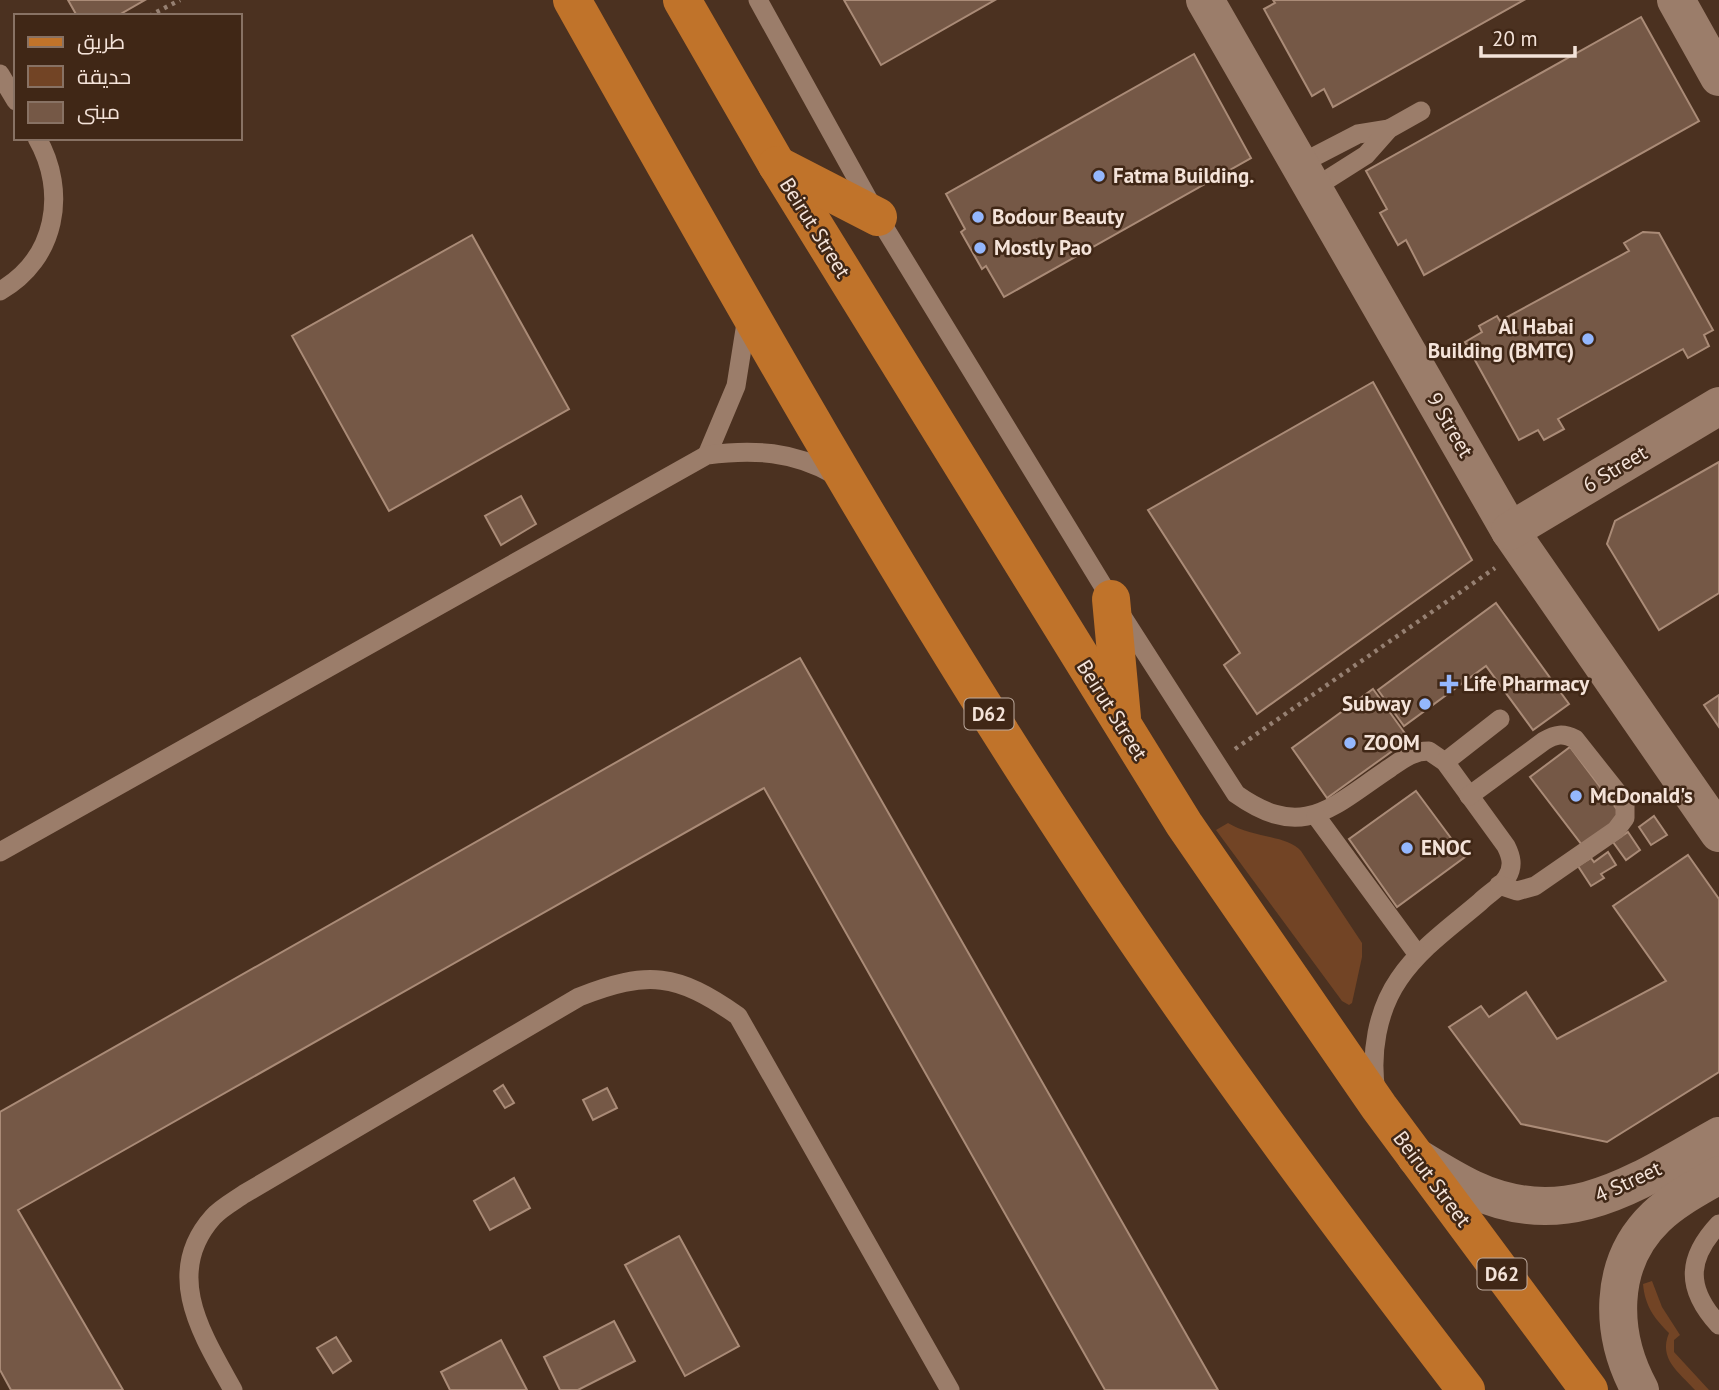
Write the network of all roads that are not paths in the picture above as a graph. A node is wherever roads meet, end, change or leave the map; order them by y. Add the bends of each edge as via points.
1 (572, 0) edge
2 (682, 0) edge
3 (758, 0) edge
4 (1205, 0) edge
5 (1676, 0) edge
6 (0, 74) edge
7 (1719, 77) edge
8 (14, 98) edge
9 (1421, 111) dead end
10 (1390, 129) junction
11 (38, 140) edge
12 (777, 165) junction
13 (1307, 176) junction
14 (878, 217) junction
15 (0, 291) edge
16 (748, 312) junction
17 (1719, 406) edge
18 (707, 455) junction
19 (845, 481) junction
20 (1517, 540) junction
21 (1111, 599) junction
22 (1500, 719) dead end
23 (1122, 727) junction
24 (1445, 762) junction
25 (1469, 796) junction
26 (1316, 816) junction
27 (1719, 833) edge
28 (0, 852) edge
29 (1499, 886) junction
30 (1418, 955) junction
31 (1379, 1107) junction
32 (1719, 1136) edge
33 (1416, 1157) junction
34 (1719, 1175) edge
35 (1719, 1224) edge
36 (1719, 1325) edge
37 (233, 1390) edge
38 (950, 1390) edge
39 (1466, 1390) edge
40 (1589, 1390) edge
41 (1640, 1390) edge

1 - 16 main road, D62
2 - 12 main road, Beirut Street / D62
3 - 14 lane
4 - 13 street, 9 Street
5 - 7 street
6 - 8 lane
9 - 10 lane
10 - 13 lane via 1366,155
10 - 13 lane via 1358,134
11 - 15 lane via 48,157 55,191 53,225 38,257
12 - 14 main road
12 - 23 main road, Beirut Street / D62
13 - 20 street, 9 Street
14 - 21 lane
16 - 18 lane via 736,386
16 - 19 main road, D62
17 - 20 street, 6 Street
18 - 19 lane via 743,450 779,453 814,463
18 - 28 lane
19 - 39 main road, D62 via 1158,972
20 - 27 street, 9 Street
21 - 23 main road
21 - 26 lane via 1236,794 1259,811 1287,818
22 - 24 lane
23 - 31 main road, Beirut Street / D62
24 - 25 lane
24 - 26 lane via 1429,751 1410,755
25 - 29 lane via 1511,856 1507,878
25 - 29 lane via 1544,741 1565,735 1575,739 1625,802 1625,818 1616,830 1535,886 1517,891
26 - 30 lane
29 - 30 lane
30 - 31 lane via 1383,1010 1373,1074
31 - 33 main road, Beirut Street / D62
32 - 33 street, 4 Street via 1616,1193 1555,1205 1508,1202 1473,1190
33 - 40 main road, Beirut Street / D62
34 - 41 street, 4 Street via 1655,1218 1636,1243 1623,1272 1618,1334 1626,1365
35 - 36 lane via 1701,1243 1693,1270 1698,1297
37 - 38 lane via 196,1324 188,1287 194,1250 213,1217 244,1194 579,997 619,981 662,979 703,991 738,1016

